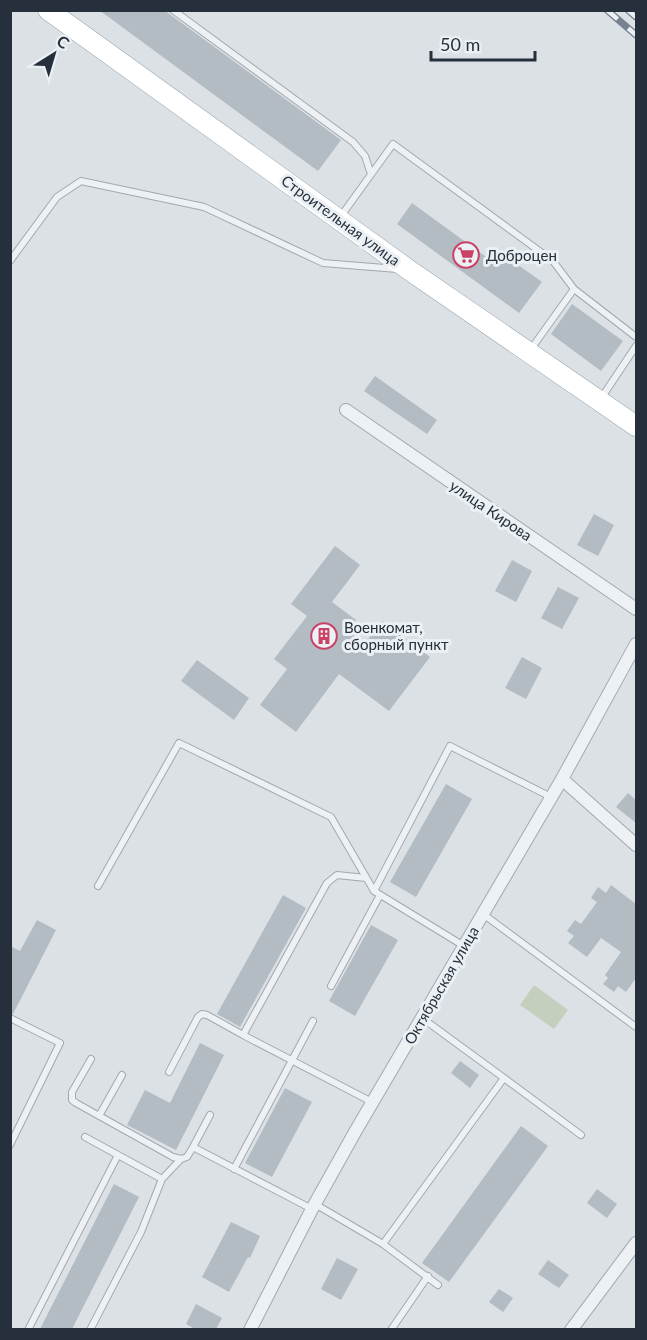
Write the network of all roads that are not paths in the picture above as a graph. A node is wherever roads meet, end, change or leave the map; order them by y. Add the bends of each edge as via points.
1 (48, 10) edge
2 (173, 10) edge
3 (371, 174) junction
4 (339, 219) junction
5 (10, 261) edge
6 (410, 270) junction
7 (574, 289) junction
8 (636, 337) edge
9 (636, 346) edge
10 (529, 352) junction
11 (599, 401) junction
12 (346, 410) dead end
13 (636, 426) edge
14 (636, 609) edge
15 (636, 644) edge
16 (562, 779) junction
17 (551, 797) junction
18 (636, 845) edge
19 (366, 878) junction
20 (98, 886) dead end
21 (377, 893) junction
22 (483, 914) junction
23 (464, 946) junction
24 (331, 986) dead end
25 (10, 1018) edge
26 (422, 1018) junction
27 (314, 1022) dead end
28 (636, 1027) edge
29 (243, 1035) junction
30 (91, 1059) dead end
31 (293, 1061) junction
32 (169, 1072) dead end
33 (122, 1075) dead end
34 (504, 1078) junction
35 (372, 1102) junction
36 (210, 1114) dead end
37 (99, 1116) junction
38 (581, 1135) dead end
39 (85, 1137) dead end
40 (10, 1145) edge
41 (193, 1147) junction
42 (118, 1155) junction
43 (181, 1159) junction
44 (234, 1169) junction
45 (162, 1179) junction
46 (314, 1207) junction
47 (636, 1243) edge
48 (383, 1244) junction
49 (428, 1276) junction
50 (438, 1285) dead end
51 (28, 1329) edge
52 (90, 1329) edge
53 (250, 1329) edge
54 (392, 1329) edge
55 (572, 1329) edge

1 - 4 main road, Строительная улица
2 - 3 lane via 353,142 365,156
3 - 4 lane
3 - 7 lane via 393,144 553,261
4 - 6 main road, Строительная улица
5 - 6 lane via 57,197 81,180 204,207 323,263
6 - 10 main road, Строительная улица
7 - 8 lane
7 - 10 lane
9 - 11 lane
10 - 11 main road, Строительная улица
11 - 13 main road, Строительная улица
12 - 14 street, улица Кирова
15 - 16 street, Октябрьская улица
16 - 17 street, Октябрьская улица
16 - 18 street
17 - 21 lane via 450,746
17 - 22 street, Октябрьская улица
19 - 20 lane via 331,817 179,743
19 - 21 lane
19 - 29 lane via 337,875 327,883
21 - 23 lane
21 - 24 lane
22 - 23 street, Октябрьская улица
22 - 28 lane
23 - 26 street, Октябрьская улица
25 - 40 lane via 60,1043
26 - 34 lane
26 - 35 street, Октябрьская улица
27 - 31 lane
29 - 31 lane
29 - 32 lane via 202,1014
30 - 37 lane via 72,1092 72,1100
31 - 35 lane
31 - 44 lane
33 - 37 lane
34 - 38 lane
34 - 48 lane
35 - 46 street, Октябрьская улица
36 - 41 lane
37 - 43 lane
39 - 42 lane
41 - 43 lane
41 - 44 lane
42 - 45 lane
42 - 51 lane
43 - 45 lane
44 - 46 lane
45 - 52 lane via 141,1232
46 - 48 lane
46 - 53 street, Октябрьская улица
47 - 55 street
48 - 49 lane
49 - 50 lane
49 - 54 lane

